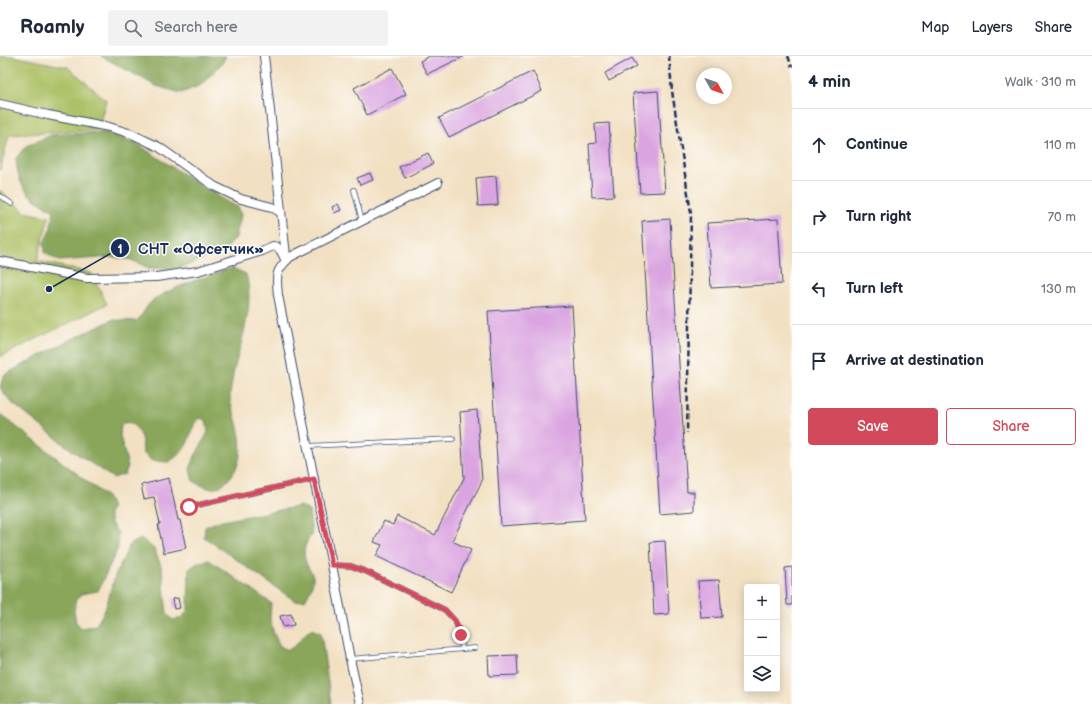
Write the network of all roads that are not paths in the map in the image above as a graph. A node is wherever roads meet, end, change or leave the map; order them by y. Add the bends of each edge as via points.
1 (264, 56) edge
2 (0, 104) edge
3 (438, 183) dead end
4 (354, 190) dead end
5 (0, 196) edge
6 (12, 204) dead end
7 (280, 212) junction
8 (362, 221) junction
9 (0, 261) edge
10 (286, 261) junction
11 (453, 439) dead end
12 (307, 446) junction
13 (314, 479) junction
14 (189, 507) dead end
15 (332, 565) junction
16 (475, 648) dead end
17 (462, 649) junction
18 (350, 659) junction
19 (360, 704) edge

1 - 7 street
2 - 7 street via 132,134 159,147 214,186
3 - 8 street
4 - 8 lane
5 - 6 lane
7 - 10 street
8 - 10 street
9 - 10 street via 87,278 156,277 198,271 273,246 281,251
10 - 12 street via 277,272 277,283
11 - 12 lane
12 - 13 street
13 - 14 lane
13 - 15 street
15 - 17 lane via 351,566 367,572 445,610 455,621 461,635
15 - 18 street
16 - 17 lane
17 - 18 lane
18 - 19 street

